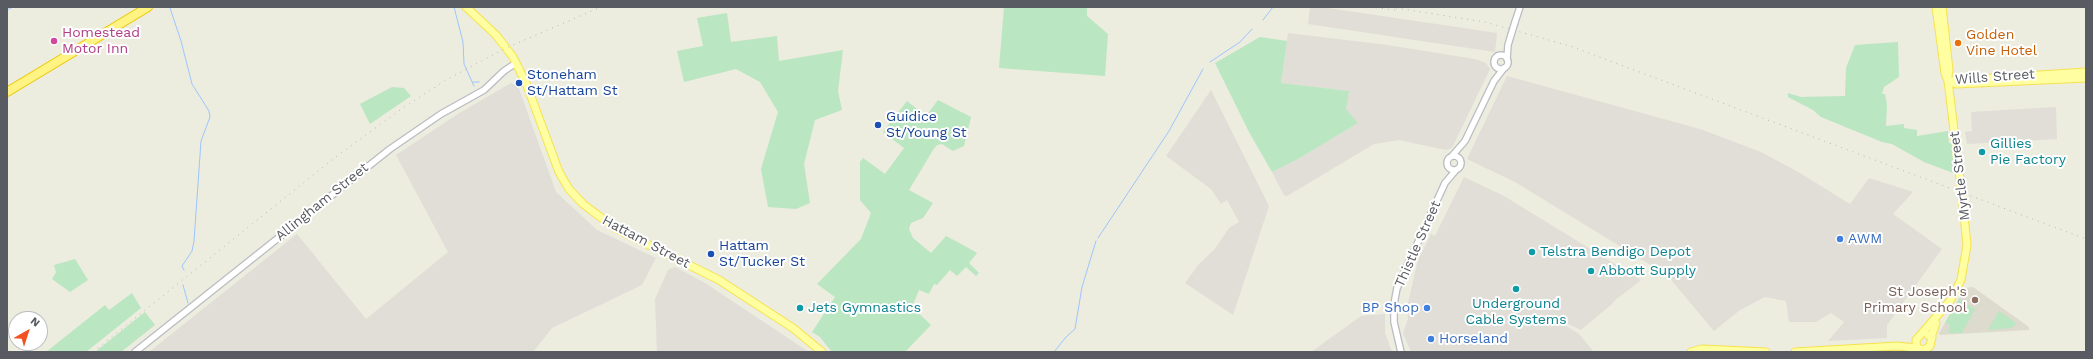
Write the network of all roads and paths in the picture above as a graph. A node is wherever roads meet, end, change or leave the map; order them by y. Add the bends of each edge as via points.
1 (148, 7) edge
2 (466, 7) edge
3 (1520, 7) edge
4 (1936, 7) edge
5 (1942, 7) edge
6 (1508, 46) junction
7 (1499, 56) junction
8 (1507, 60) junction
9 (516, 63) junction
10 (1495, 65) junction
11 (1504, 68) junction
12 (2086, 72) edge
13 (2086, 78) edge
14 (1494, 81) junction
15 (1948, 81) junction
16 (7, 92) edge
17 (1465, 141) junction
18 (1452, 156) junction
19 (1461, 160) junction
20 (1448, 166) junction
21 (1456, 170) junction
22 (1445, 183) junction
23 (1944, 306) junction
24 (1920, 337) junction
25 (1931, 337) junction
26 (1897, 346) junction
27 (1919, 350) edge
28 (135, 352) edge
29 (822, 352) edge
30 (1401, 352) edge
31 (1691, 352) edge
32 (1766, 352) edge
33 (1795, 352) edge

1 - 16 highway
2 - 9 main road, Hattam Street via 500,39
3 - 6 street, bridge
4 - 15 main road, Myrtle Street
5 - 15 main road, Myrtle Street via 1950,70
6 - 7 street
6 - 8 street
7 - 8 street
7 - 10 street
8 - 11 street via 1508,65
9 - 28 street, Allingham Street via 484,90 441,114 390,149
9 - 29 main road, Hattam Street via 559,172 569,189 583,204 615,228 719,280 793,328
10 - 11 street via 1500,69
10 - 14 street
11 - 14 street
12 - 15 main road, Wills Street
13 - 15 main road, Wills Street via 1956,84
14 - 17 street
15 - 23 main road, Myrtle Street, bridge via 1967,245 1962,280 1950,301
17 - 18 street
17 - 19 street
18 - 19 street via 1457,156
18 - 20 street via 1448,159
19 - 21 street via 1461,167
20 - 21 street
20 - 22 street, Thistle Street
21 - 22 street, Thistle Street
22 - 30 street, Thistle Street via 1397,290 1394,322
23 - 24 main road, Myrtle Street
23 - 25 main road, Myrtle Street via 1932,329
24 - 25 main road via 1927,334
24 - 26 main road
24 - 27 main road
25 - 27 main road, Myrtle Street via 1932,343
26 - 27 main road
26 - 33 main road
31 - 32 main road

